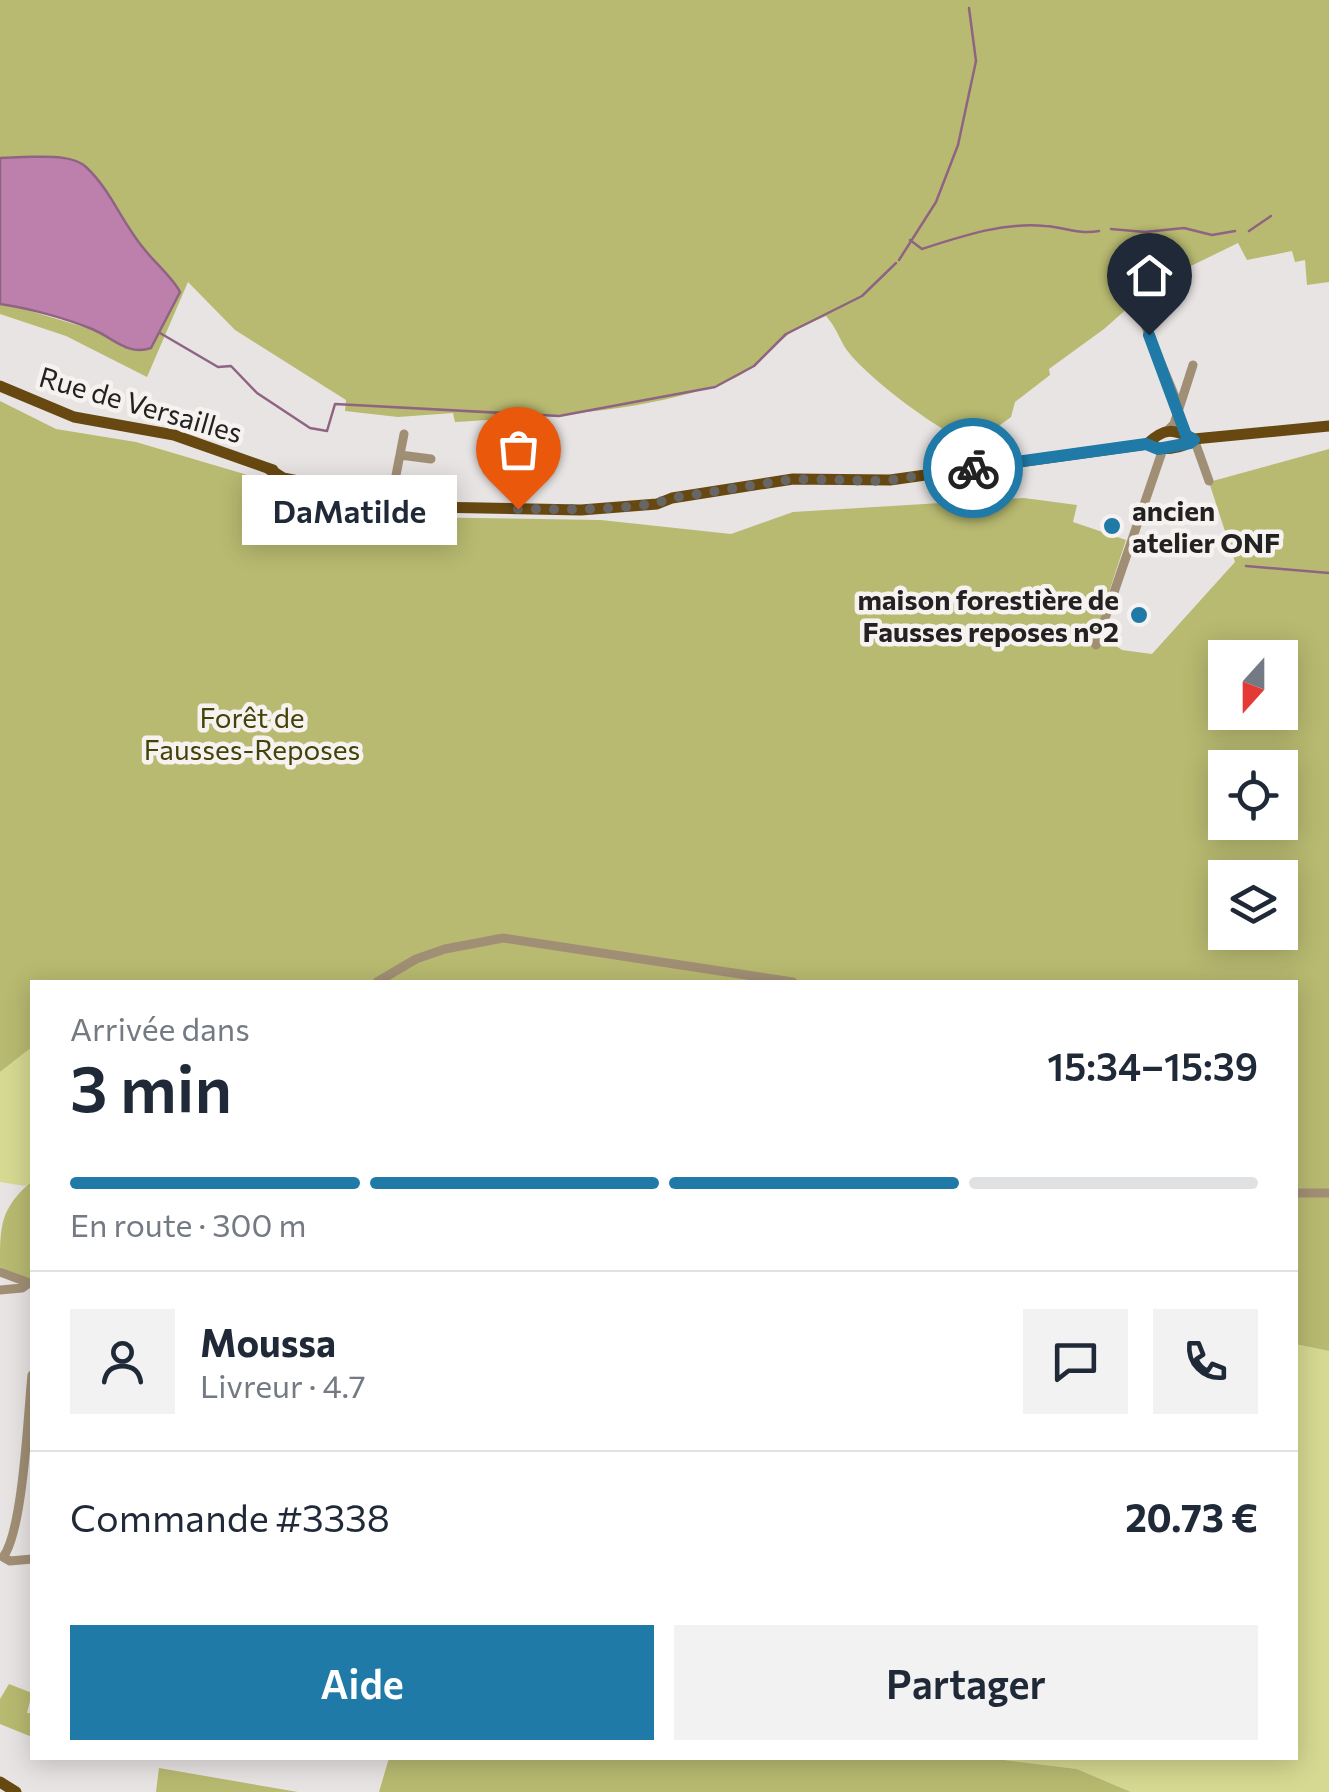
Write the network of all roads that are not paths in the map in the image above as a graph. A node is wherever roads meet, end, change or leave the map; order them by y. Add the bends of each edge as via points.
1 (1134, 298) dead end
2 (1193, 364) dead end
3 (0, 386) edge
4 (1178, 408) junction
5 (1329, 426) edge
6 (1168, 430) junction
7 (404, 434) dead end
8 (1190, 437) junction
9 (1146, 444) junction
10 (1163, 449) junction
11 (400, 455) junction
12 (432, 458) dead end
13 (1209, 481) dead end
14 (391, 501) junction
15 (1096, 645) dead end
16 (380, 980) edge
17 (780, 980) edge
18 (1298, 1193) edge
19 (1329, 1193) edge
20 (0, 1272) edge
21 (30, 1284) edge
22 (30, 1284) edge
23 (0, 1290) edge
24 (30, 1394) edge
25 (1, 1558) edge
26 (30, 1558) edge
27 (0, 1782) edge
28 (16, 1792) edge

1 - 4 street
2 - 4 street
3 - 14 main road, Rue de Versailles via 74,417 174,436 283,478
4 - 6 street
4 - 8 street
5 - 8 main road
6 - 8 main road
6 - 9 main road
7 - 11 street
8 - 10 main road via 1186,446
8 - 13 street
9 - 10 main road
9 - 14 main road, Rue de Versailles via 899,476 794,479 655,495 581,510
10 - 15 street
11 - 12 street
11 - 14 street
16 - 17 street via 446,948 503,938
18 - 19 street
20 - 21 street
22 - 23 street
24 - 25 street via 17,1514
25 - 26 street
27 - 28 main road

